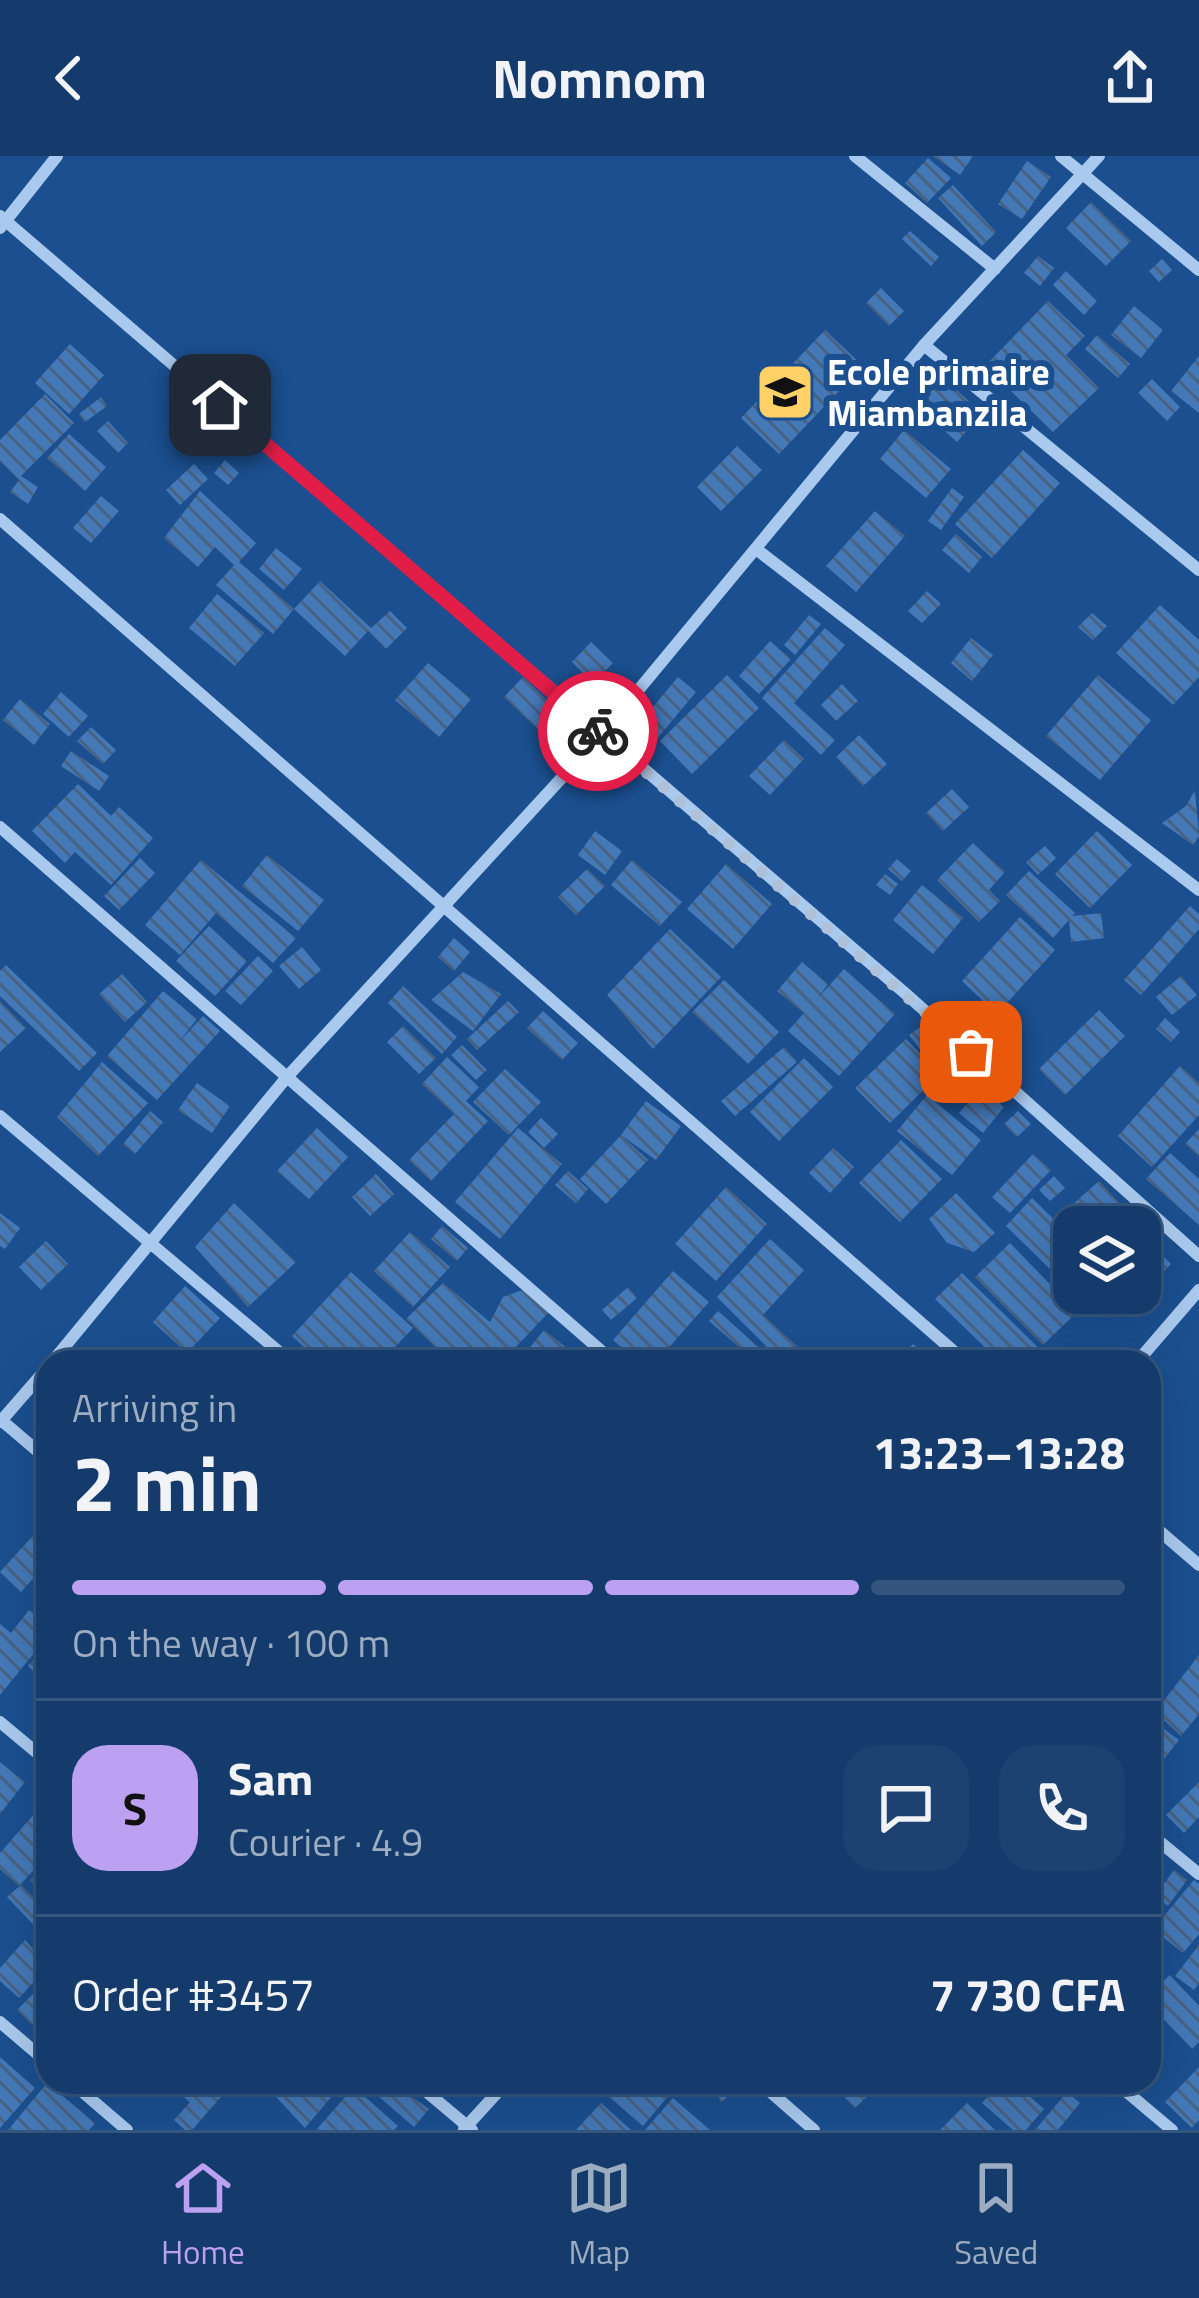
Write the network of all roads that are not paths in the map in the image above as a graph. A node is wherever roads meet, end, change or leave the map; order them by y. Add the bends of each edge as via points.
1 (57, 156) edge
2 (856, 156) edge
3 (1061, 156) edge
4 (1100, 156) edge
5 (1083, 174) junction
6 (2, 222) edge
7 (995, 269) junction
8 (1199, 270) edge
9 (924, 345) junction
10 (0, 519) edge
11 (756, 548) junction
12 (1199, 570) edge
13 (602, 734) junction
14 (0, 827) edge
15 (1199, 890) edge
16 (447, 905) junction
17 (287, 1077) junction
18 (0, 1116) edge
19 (148, 1245) junction
20 (1199, 1256) edge
21 (1199, 1290) edge
22 (62, 1350) edge
23 (275, 1350) edge
24 (600, 1350) edge
25 (952, 1350) edge
26 (1147, 1350) edge
27 (36, 1380) edge
28 (1, 1420) edge
29 (36, 1450) edge
30 (1161, 1532) edge
31 (1199, 1565) edge
32 (0, 1722) edge
33 (36, 1752) edge
34 (1161, 1843) edge
35 (1199, 1874) edge
36 (0, 2022) edge
37 (36, 2053) edge
38 (84, 2094) edge
39 (428, 2094) edge
40 (497, 2094) edge
41 (773, 2094) edge
42 (1129, 2094) edge
43 (467, 2129) edge
44 (127, 2130) edge
45 (814, 2130) edge
46 (1172, 2130) edge

1 - 6 street
2 - 7 street
3 - 5 street
4 - 5 street
5 - 7 street
5 - 8 street
6 - 13 street
7 - 9 street
9 - 11 street
9 - 12 street
10 - 16 street
11 - 13 street
11 - 15 street
13 - 16 street
13 - 20 street
14 - 17 street
16 - 17 street
16 - 25 street
17 - 19 street
17 - 24 street
18 - 19 street
19 - 22 street
19 - 23 street
21 - 26 street
27 - 28 street
28 - 29 street
30 - 31 street
32 - 33 street
34 - 35 street
36 - 37 street
38 - 44 street
39 - 43 street
40 - 43 street
41 - 45 street
42 - 46 street

